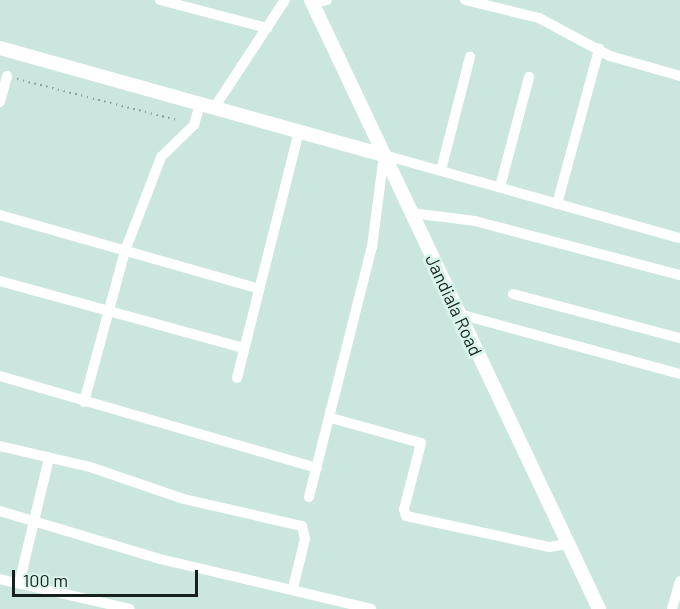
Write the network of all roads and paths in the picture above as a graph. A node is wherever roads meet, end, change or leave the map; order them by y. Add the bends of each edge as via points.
1 (160, 0) edge
2 (285, 0) edge
3 (327, 0) edge
4 (465, 0) edge
5 (311, 2) edge
6 (488, 3) edge
7 (267, 28) junction
8 (0, 48) edge
9 (599, 49) junction
10 (470, 57) dead end
11 (7, 76) joint
12 (680, 76) edge
13 (529, 77) dead end
14 (0, 102) edge
15 (207, 106) junction
16 (194, 125) junction
17 (299, 132) junction
18 (384, 155) junction
19 (441, 170) junction
20 (500, 187) junction
21 (557, 204) junction
22 (411, 213) junction
23 (0, 215) edge
24 (680, 238) edge
25 (125, 252) junction
26 (680, 275) edge
27 (0, 281) edge
28 (260, 289) junction
29 (513, 294) dead end
30 (109, 312) junction
31 (459, 314) junction
32 (680, 338) edge
33 (244, 348) junction
34 (680, 374) edge
35 (0, 376) edge
36 (237, 378) dead end
37 (84, 402) junction
38 (331, 418) junction
39 (0, 446) edge
40 (49, 459) junction
41 (317, 468) junction
42 (309, 497) dead end
43 (0, 512) edge
44 (34, 522) junction
45 (568, 544) junction
46 (0, 579) edge
47 (680, 581) edge
48 (19, 585) junction
49 (293, 588) junction
50 (130, 609) edge
51 (371, 609) edge
52 (599, 609) edge
53 (672, 609) edge

1 - 7 street
2 - 7 street
3 - 5 street
4 - 6 street
5 - 18 main road, Jandiala Road
6 - 9 street via 539,18
7 - 15 street
8 - 15 main road
9 - 12 street
9 - 21 street
10 - 19 street
11 - 14 street
11 - 16 path
13 - 20 street
15 - 16 street
15 - 17 main road
16 - 25 street via 161,157
17 - 18 main road
17 - 28 street
18 - 19 street
18 - 22 main road, Jandiala Road
18 - 38 street via 372,248
19 - 20 street
20 - 21 street
21 - 24 street
22 - 26 street via 486,224
22 - 31 main road, Jandiala Road
23 - 25 street
25 - 28 street
25 - 30 street
27 - 30 street
28 - 33 street
29 - 32 street
30 - 33 street
30 - 37 street
31 - 34 street
31 - 45 main road, Jandiala Road
33 - 36 street
35 - 37 street
37 - 41 street
38 - 41 street
38 - 45 street via 421,443 404,509 406,516 549,547
39 - 40 street
40 - 44 street
40 - 49 street via 90,467 184,499 302,526 305,539
41 - 42 street
43 - 44 street
44 - 48 street
44 - 49 street via 159,559
45 - 52 main road, Jandiala Road
46 - 48 street
47 - 53 street
48 - 50 street
49 - 51 street

